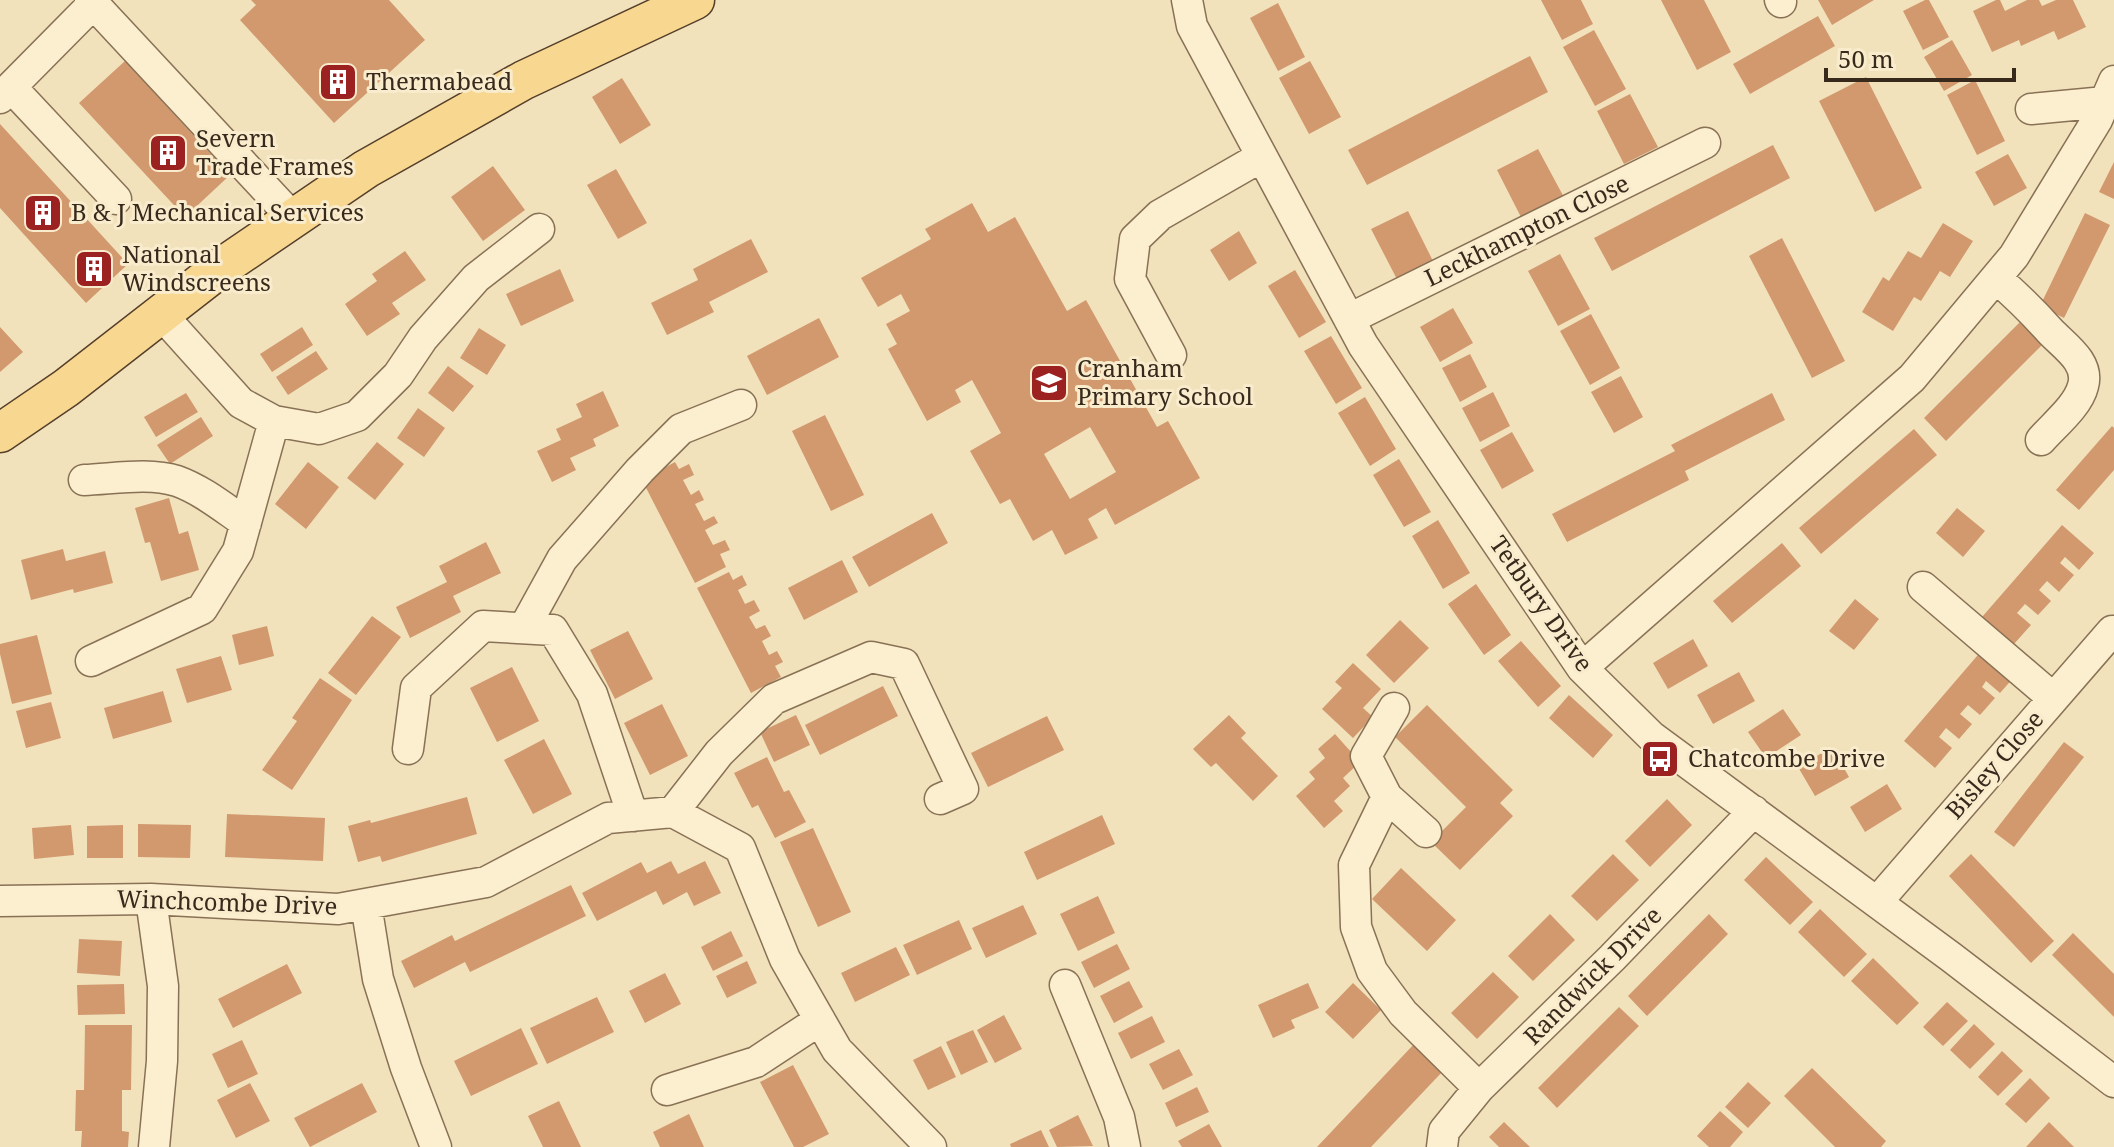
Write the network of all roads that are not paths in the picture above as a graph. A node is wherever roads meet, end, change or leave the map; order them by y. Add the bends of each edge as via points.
1 (695, 0) edge
2 (1187, 0) edge
3 (92, 2) edge
4 (2109, 91) edge
5 (5, 92) edge
6 (2031, 109) dead end
7 (1705, 143) dead end
8 (1261, 157) junction
9 (116, 199) dead end
10 (292, 217) junction
11 (539, 229) dead end
12 (1997, 279) junction
13 (161, 314) junction
14 (1349, 319) junction
15 (1171, 355) dead end
16 (741, 405) dead end
17 (274, 421) junction
18 (0, 433) edge
19 (2041, 440) dead end
20 (84, 480) dead end
21 (246, 523) junction
22 (1923, 587) dead end
23 (524, 628) junction
24 (2114, 632) edge
25 (91, 661) dead end
26 (1582, 668) junction
27 (2053, 698) junction
28 (1394, 708) dead end
29 (408, 749) dead end
30 (1387, 797) junction
31 (940, 799) dead end
32 (1754, 811) junction
33 (673, 812) junction
34 (633, 816) junction
35 (1426, 832) dead end
36 (151, 899) junction
37 (0, 901) edge
38 (1877, 902) junction
39 (366, 904) junction
40 (1065, 985) dead end
41 (820, 1020) junction
42 (2114, 1082) edge
43 (1479, 1088) junction
44 (667, 1090) dead end
45 (154, 1147) edge
46 (436, 1147) edge
47 (931, 1147) edge
48 (1125, 1147) edge
49 (1442, 1147) edge

1 - 10 main road via 437,126
2 - 8 street, Tetbury Drive via 1192,26
3 - 5 street
3 - 10 street
4 - 6 street
4 - 12 street via 2090,132
5 - 9 street
7 - 14 street, Leckhampton Close
8 - 14 street, Tetbury Drive
8 - 15 street via 1160,215 1135,239 1130,279
10 - 13 main road
11 - 17 street via 476,278 398,375 357,416 319,429
12 - 19 street via 2038,314 2083,371 2084,386
12 - 26 street via 1912,378
13 - 17 street via 241,403
13 - 18 main road
14 - 26 street, Tetbury Drive
16 - 23 street via 681,429 640,470 562,559
17 - 21 street
20 - 21 street via 174,480
21 - 25 street via 238,551 202,609
22 - 27 street
23 - 29 street via 483,626 416,688
23 - 34 street via 553,630 592,694
24 - 27 street, Bisley Close
26 - 32 street, Tetbury Drive via 1651,736
27 - 38 street, Bisley Close
28 - 30 street via 1366,756
30 - 35 street
30 - 43 street via 1354,865 1356,927 1372,971 1403,1013
31 - 33 street via 963,789 919,692 904,664 871,657 774,699 719,753
32 - 38 street, Tetbury Drive
32 - 43 street, Randwick Drive
33 - 34 street, Winchcombe Drive
33 - 41 street via 740,848 785,959
34 - 39 street, Winchcombe Drive via 608,818 486,882
36 - 37 street, Winchcombe Drive
36 - 39 street, Winchcombe Drive via 338,909
36 - 45 street via 163,986
38 - 42 street, Tetbury Drive
39 - 46 street via 378,979
40 - 48 street via 1119,1117
41 - 44 street via 756,1062
41 - 47 street via 837,1050
43 - 49 street, Randwick Drive via 1444,1131

